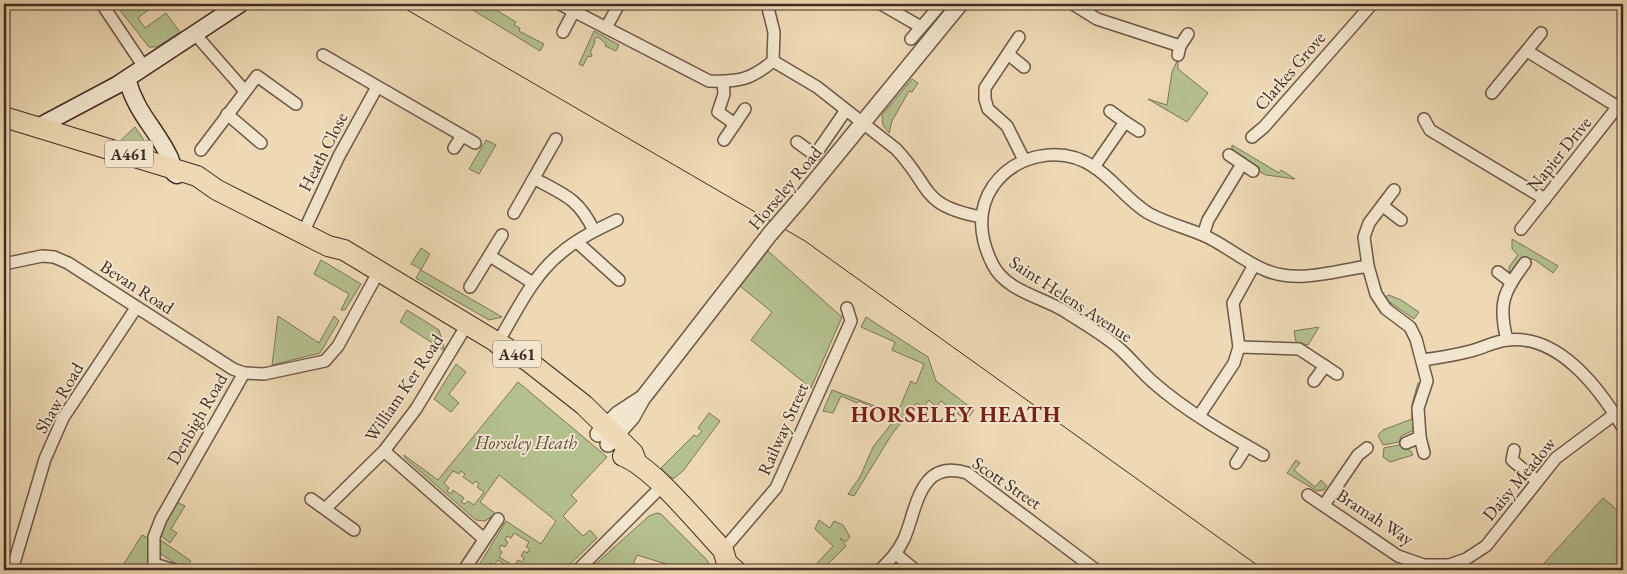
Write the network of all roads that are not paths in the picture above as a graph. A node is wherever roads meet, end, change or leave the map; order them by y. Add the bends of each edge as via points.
1 (102, 4) edge
2 (240, 4) edge
3 (560, 4) edge
4 (619, 4) edge
5 (767, 4) edge
6 (881, 4) edge
7 (942, 4) edge
8 (960, 4) edge
9 (1073, 4) edge
10 (1372, 4) edge
11 (574, 11) junction
12 (921, 27) junction
13 (606, 28) junction
14 (563, 32) dead end
15 (1541, 33) dead end
16 (195, 34) junction
17 (1188, 34) dead end
18 (1019, 37) dead end
19 (912, 40) dead end
20 (1527, 51) junction
21 (1008, 54) junction
22 (322, 55) dead end
23 (773, 61) junction
24 (144, 67) junction
25 (1024, 68) dead end
26 (122, 82) junction
27 (723, 82) junction
28 (377, 87) junction
29 (244, 90) junction
30 (1492, 93) dead end
31 (296, 104) dead end
32 (1621, 104) edge
33 (745, 109) dead end
34 (846, 110) junction
35 (1110, 111) dead end
36 (227, 114) junction
37 (4, 117) edge
38 (1424, 119) dead end
39 (1126, 122) junction
40 (735, 124) junction
41 (863, 124) junction
42 (4, 128) edge
43 (1139, 130) dead end
44 (42, 134) junction
45 (462, 136) junction
46 (1252, 137) dead end
47 (556, 139) dead end
48 (724, 140) dead end
49 (261, 142) dead end
50 (797, 142) dead end
51 (475, 143) dead end
52 (454, 148) dead end
53 (201, 150) dead end
54 (1229, 155) dead end
55 (1024, 160) junction
56 (1242, 164) junction
57 (171, 167) junction
58 (1094, 167) junction
59 (1253, 171) dead end
60 (535, 179) junction
61 (209, 189) junction
62 (1394, 190) dead end
63 (1545, 199) junction
64 (1383, 206) junction
65 (514, 213) dead end
66 (981, 217) junction
67 (617, 220) dead end
68 (1401, 220) dead end
69 (1521, 229) dead end
70 (594, 231) junction
71 (303, 233) junction
72 (1203, 235) junction
73 (502, 236) dead end
74 (576, 242) junction
75 (328, 246) junction
76 (490, 256) junction
77 (1525, 263) dead end
78 (4, 264) edge
79 (1254, 265) junction
80 (1368, 266) junction
81 (1498, 272) dead end
82 (377, 274) junction
83 (619, 280) dead end
84 (1511, 282) junction
85 (533, 283) junction
86 (470, 287) dead end
87 (136, 308) junction
88 (847, 308) dead end
89 (465, 328) junction
90 (1507, 340) junction
91 (496, 346) junction
92 (1239, 346) junction
93 (1422, 360) junction
94 (1325, 366) junction
95 (244, 373) junction
96 (1337, 374) dead end
97 (1314, 381) dead end
98 (1615, 414) junction
99 (1199, 416) junction
100 (1623, 428) edge
101 (607, 435) junction
102 (1420, 437) junction
103 (1406, 443) dead end
104 (1247, 446) junction
105 (1367, 448) dead end
106 (384, 451) junction
107 (1424, 453) dead end
108 (1262, 455) dead end
109 (1510, 459) dead end
110 (1236, 463) dead end
111 (1536, 480) junction
112 (662, 486) junction
113 (1308, 495) dead end
114 (311, 499) dead end
115 (1324, 504) junction
116 (326, 508) junction
117 (498, 519) dead end
118 (354, 530) dead end
119 (484, 539) junction
120 (896, 554) junction
121 (730, 558) edge
122 (154, 567) edge
123 (1450, 568) edge
124 (12, 570) edge
125 (174, 570) edge
126 (464, 570) edge
127 (578, 570) edge
128 (744, 570) edge
129 (752, 570) edge
130 (880, 570) edge
131 (916, 570) edge
132 (1096, 570) edge

1 - 24 street
2 - 16 main road
3 - 11 street
4 - 13 street
5 - 23 street via 774,32
6 - 12 street
7 - 12 street
8 - 41 street, Horseley Road
9 - 17 street via 1097,19 1179,50
10 - 46 street, Clarkes Grove
11 - 13 street
11 - 14 street
12 - 19 street
13 - 27 street via 709,81
15 - 20 street
16 - 24 main road
16 - 29 street
18 - 21 street
20 - 30 street
20 - 32 street
21 - 25 street
21 - 55 street via 985,88 985,99 988,109 1007,126
22 - 28 street
23 - 27 street via 751,76
23 - 34 street via 817,87
24 - 26 main road
26 - 44 main road
26 - 57 main road via 171,160
27 - 40 street via 724,94 718,112
28 - 45 street
28 - 71 street, Heath Close via 339,156
29 - 31 street via 258,76
29 - 36 street
32 - 63 street, Napier Drive
33 - 40 street
34 - 41 street
34 - 50 street, Horseley Road via 815,155
35 - 39 street
36 - 49 street
36 - 53 street
37 - 44 highway, A461
38 - 63 street via 1430,130
39 - 43 street
39 - 58 street
40 - 48 street
41 - 66 street via 901,154 922,186 939,204
41 - 101 street, Horseley Road, bridge via 770,234 642,399 624,410
42 - 44 highway, A461
44 - 57 highway, A461
44 - 61 highway, A461
45 - 51 street
45 - 52 street
47 - 60 street
54 - 56 street
55 - 58 street, Saint Helens Avenue via 1048,154 1059,155
55 - 66 street, Saint Helens Avenue via 995,183 988,193
56 - 59 street
56 - 72 street via 1208,220
57 - 61 highway, A461 via 197,176
58 - 72 street, Saint Helens Avenue via 1146,212 1176,227
60 - 65 street
60 - 70 street via 577,204
61 - 71 highway, A461
62 - 64 street
63 - 69 street, Napier Drive
64 - 68 street
64 - 80 street via 1365,230
66 - 99 street, Saint Helens Avenue via 987,253 1006,281 1050,302 1120,348 1154,383
67 - 70 street
70 - 74 street
71 - 75 highway, A461
72 - 79 street, Saint Helens Avenue
73 - 76 street
74 - 83 street
74 - 85 street via 561,252
75 - 82 highway, A461 via 357,256
75 - 82 highway, A461 via 336,257
76 - 85 street
76 - 86 street
77 - 84 street
78 - 87 street, Bevan Road via 42,256 54,257
79 - 80 street, Saint Helens Avenue via 1281,275 1303,276
79 - 92 street via 1233,303
80 - 93 street via 1376,294 1386,309 1410,327
81 - 84 street
82 - 89 highway, A461
82 - 89 highway, A461 via 442,307
82 - 95 street, Denbigh Road via 338,346 325,361 264,374
84 - 90 street via 1501,311
85 - 91 street
87 - 95 street, Bevan Road
87 - 124 street, Shaw Road via 63,418 45,459
88 - 121 street, Railway Street via 850,321 776,488
89 - 91 highway, A461
89 - 106 street, William Ker Road via 416,409
90 - 93 street via 1473,351
90 - 98 street via 1537,342 1566,360 1583,372
91 - 101 highway, A461 via 517,368
91 - 101 highway, A461 via 552,378
92 - 94 street via 1299,349
92 - 99 street via 1226,377
93 - 102 street via 1427,381 1418,408
94 - 96 street
94 - 97 street
95 - 122 street, Denbigh Road via 161,519 154,537
98 - 100 street
98 - 111 street, Daisy Meadow via 1570,445
99 - 104 street, Saint Helens Avenue
101 - 112 highway, A461 via 621,455 636,461
102 - 103 street
102 - 107 street
104 - 108 street, Saint Helens Avenue
104 - 110 street
105 - 115 street via 1358,455
106 - 116 street, William Ker Road
106 - 119 street
109 - 111 street
111 - 123 street, Daisy Meadow via 1486,546
112 - 121 highway, A461
112 - 127 street
113 - 115 street, Bramah Way
114 - 116 street
115 - 123 street, Bramah Way via 1398,556
116 - 118 street
117 - 119 street
119 - 126 street
120 - 130 street, Scott Street
120 - 131 street
120 - 132 street, Scott Street via 922,489 930,478 938,473 958,470 967,473
121 - 128 main road
121 - 129 highway, A461
122 - 125 street

